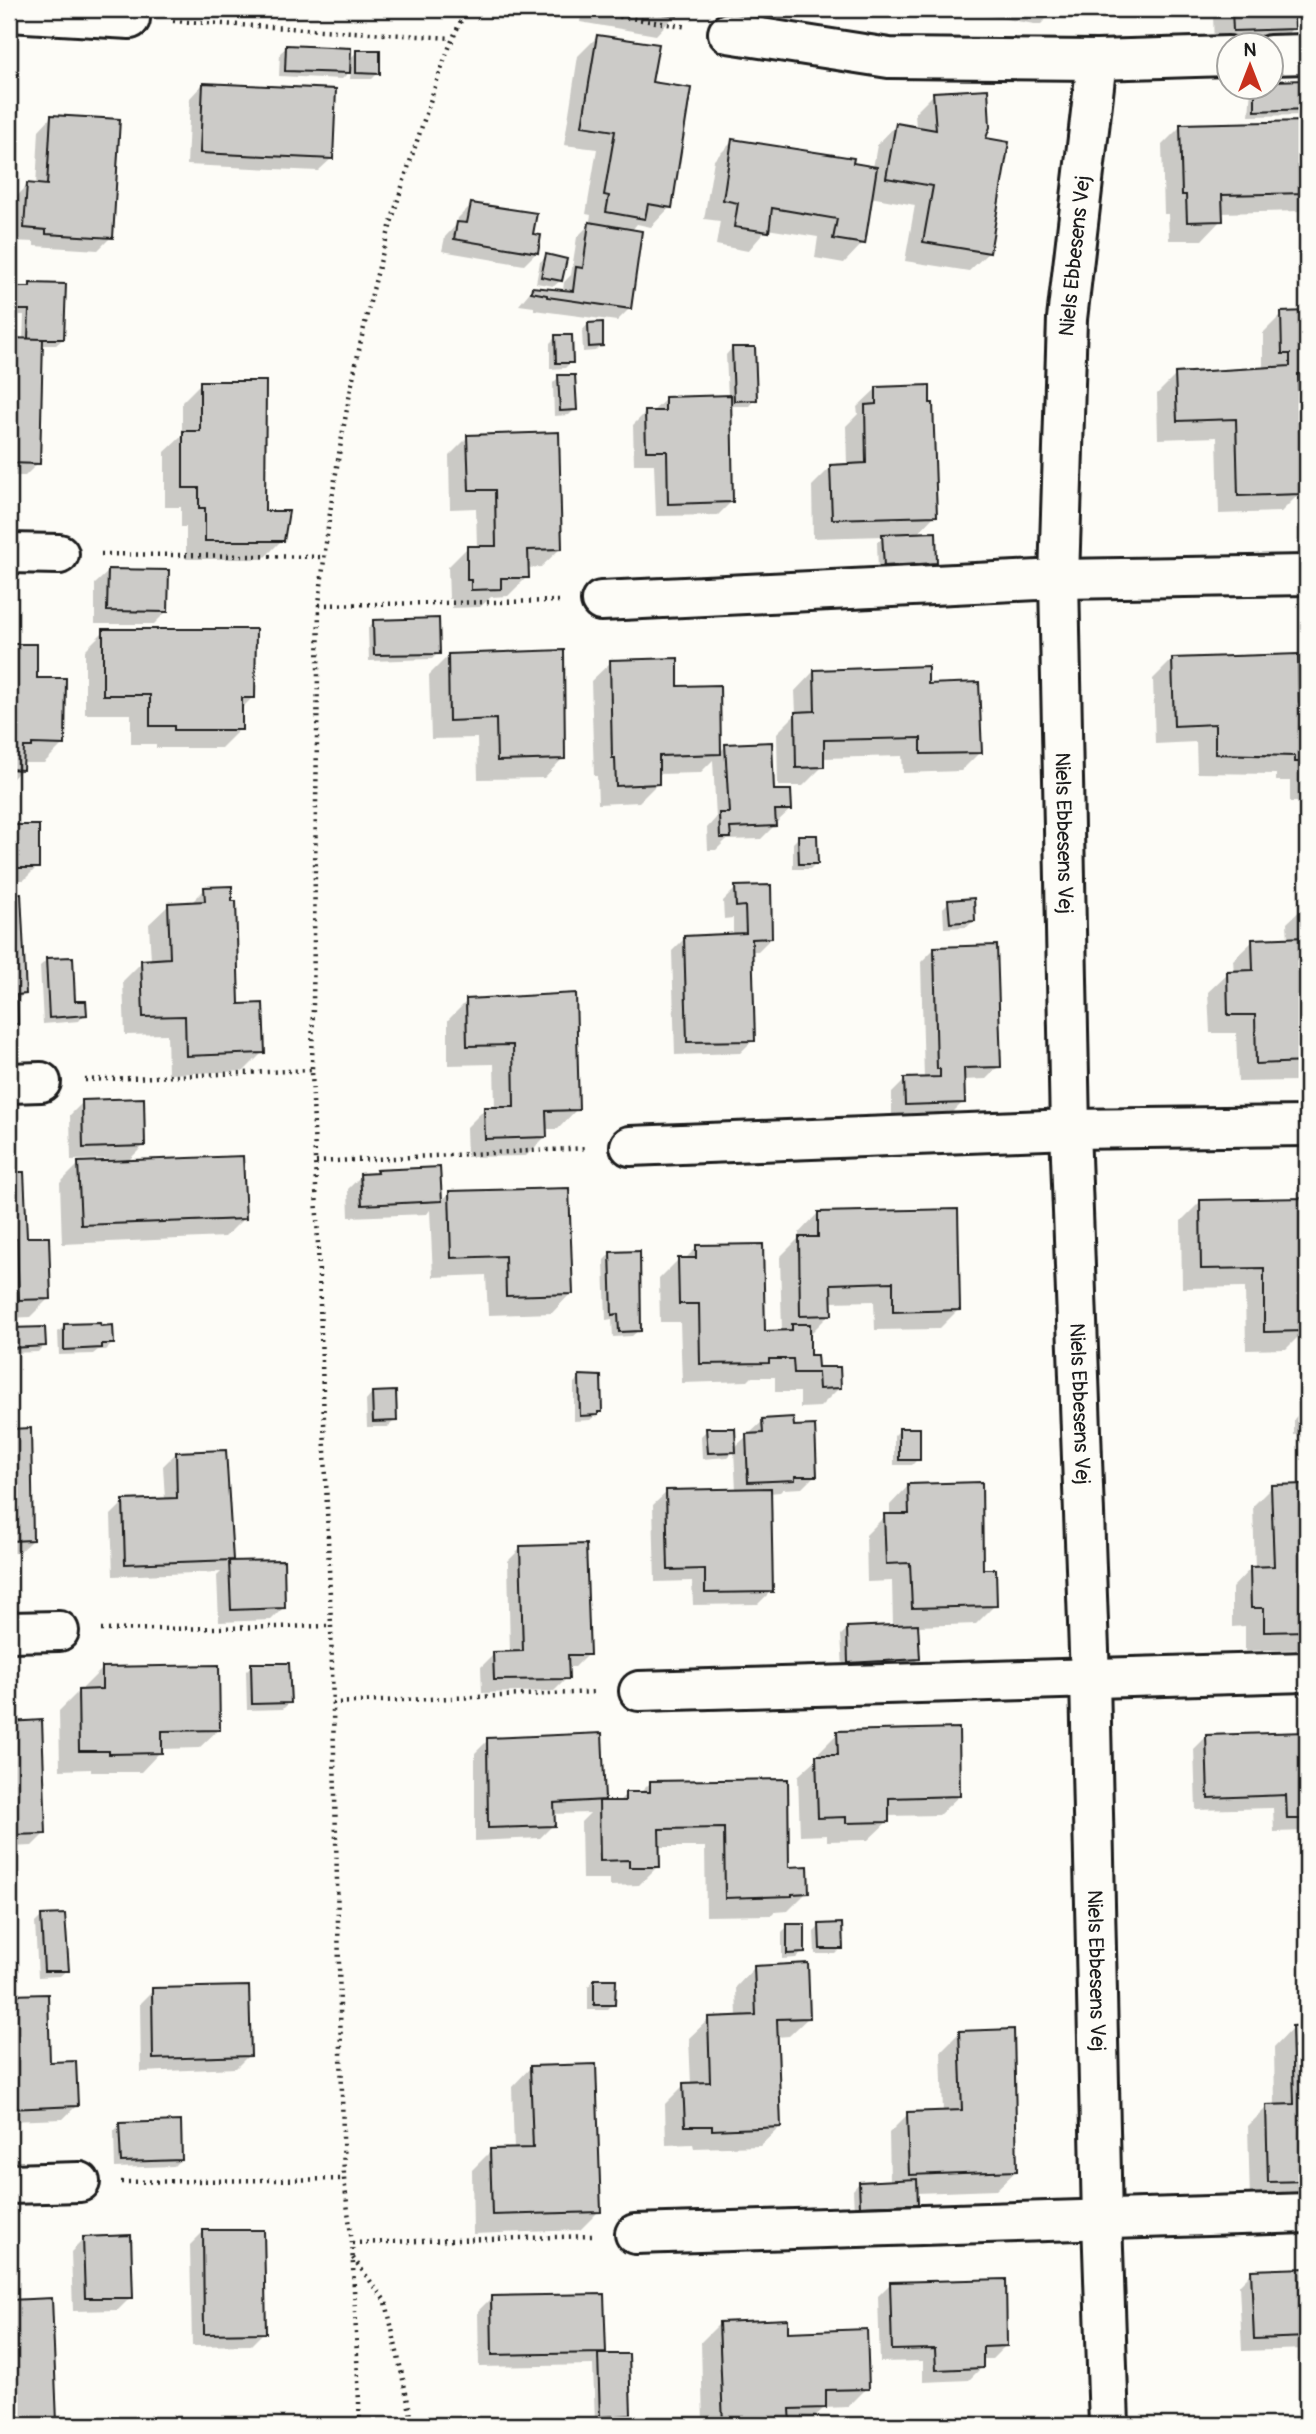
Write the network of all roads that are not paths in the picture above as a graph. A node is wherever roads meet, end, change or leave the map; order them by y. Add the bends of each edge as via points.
1 (9, 12) edge
2 (130, 19) road end
3 (728, 33) road end
4 (1307, 54) edge
5 (1284, 55) edge
6 (1214, 56) edge
7 (1097, 60) junction
8 (9, 553) edge
9 (59, 554) road end
10 (1307, 575) edge
11 (1059, 579) junction
12 (601, 601) road end
13 (1307, 1126) edge
14 (1070, 1129) junction
15 (630, 1146) road end
16 (59, 1631) road end
17 (9, 1632) edge
18 (1307, 1672) edge
19 (1090, 1678) junction
20 (639, 1691) road end
21 (80, 2182) road end
22 (9, 2184) edge
23 (1307, 2214) edge
24 (1102, 2220) junction
25 (635, 2234) road end
26 (1109, 2425) edge

1 - 2 street
3 - 7 street via 889,58
4 - 5 street
6 - 7 street
7 - 11 street, Niels Ebbesens Vej via 1067,319
8 - 9 street
10 - 11 street
11 - 12 street
11 - 14 street, Niels Ebbesens Vej
13 - 14 street
14 - 15 street
14 - 19 street, Niels Ebbesens Vej
16 - 17 street
18 - 19 street
19 - 20 street
19 - 24 street, Niels Ebbesens Vej
21 - 22 street
23 - 24 street
24 - 25 street
24 - 26 street, Niels Ebbesens Vej

